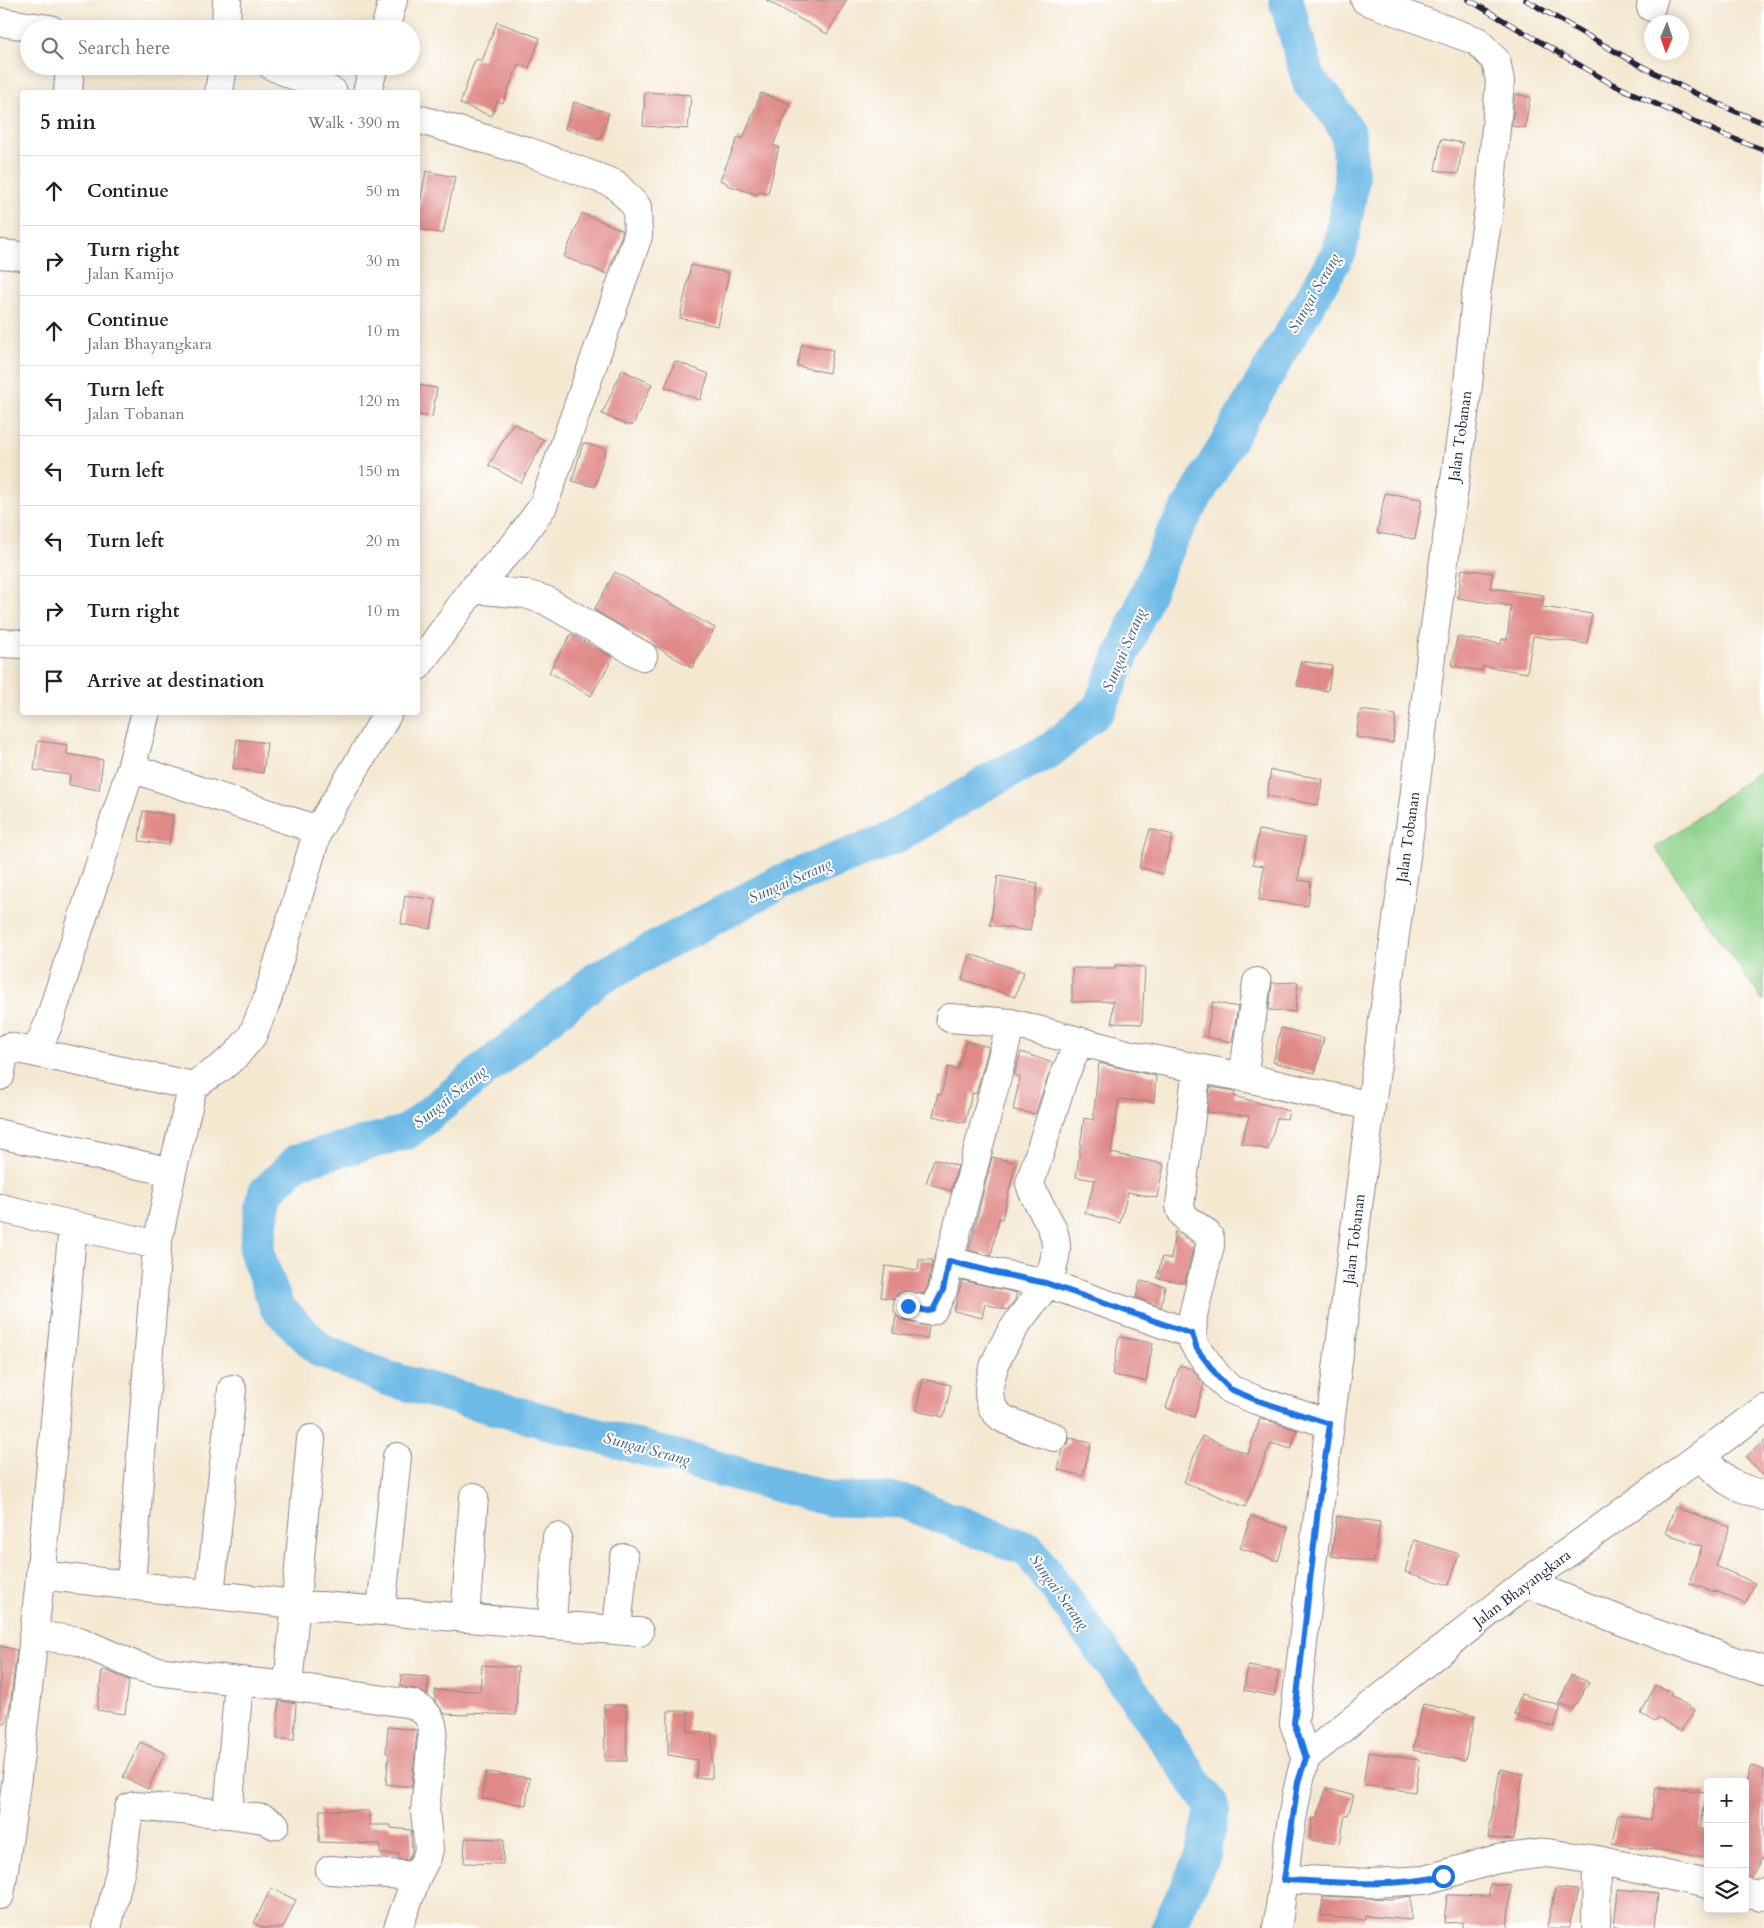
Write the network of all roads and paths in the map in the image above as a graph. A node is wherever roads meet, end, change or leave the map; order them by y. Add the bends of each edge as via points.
1 (227, 0) edge
2 (393, 0) edge
3 (1365, 0) edge
4 (226, 20) edge
5 (387, 20) edge
6 (0, 22) edge
7 (20, 25) edge
8 (69, 75) edge
9 (222, 75) edge
10 (293, 75) edge
11 (371, 75) edge
12 (68, 90) edge
13 (219, 90) edge
14 (327, 90) edge
15 (367, 90) edge
16 (420, 120) edge
17 (0, 254) edge
18 (20, 256) edge
19 (473, 589) junction
20 (0, 643) edge
21 (20, 644) edge
22 (643, 656) dead end
23 (420, 663) edge
24 (145, 715) edge
25 (384, 715) edge
26 (131, 768) junction
27 (318, 830) junction
28 (1257, 982) dead end
29 (950, 1018) dead end
30 (1011, 1023) junction
31 (1079, 1042) junction
32 (36, 1052) junction
33 (1197, 1068) junction
34 (0, 1076) edge
35 (1243, 1077) junction
36 (194, 1086) junction
37 (1371, 1106) junction
38 (0, 1134) edge
39 (172, 1172) junction
40 (0, 1208) edge
41 (73, 1226) junction
42 (157, 1245) junction
43 (949, 1261) junction
44 (1046, 1283) junction
45 (908, 1306) dead end
46 (1192, 1334) junction
47 (232, 1389) dead end
48 (1764, 1409) edge
49 (1330, 1424) junction
50 (1054, 1437) dead end
51 (311, 1439) dead end
52 (397, 1456) dead end
53 (1700, 1456) junction
54 (1764, 1496) edge
55 (474, 1497) dead end
56 (557, 1537) dead end
57 (624, 1558) dead end
58 (40, 1575) junction
59 (1526, 1583) junction
60 (131, 1585) junction
61 (210, 1594) junction
62 (296, 1603) junction
63 (381, 1610) junction
64 (465, 1618) junction
65 (552, 1625) junction
66 (33, 1635) junction
67 (1764, 1671) edge
68 (239, 1681) junction
69 (288, 1686) junction
70 (1302, 1770) junction
71 (228, 1814) junction
72 (275, 1825) dead end
73 (1597, 1860) junction
74 (330, 1870) dead end
75 (417, 1876) junction
76 (1284, 1880) junction
77 (1704, 1883) edge
78 (0, 1895) edge
79 (107, 1928) edge
80 (398, 1928) edge
81 (1277, 1928) edge
82 (1596, 1928) edge

1 - 4 street
2 - 5 street
3 - 37 street, Jalan Tobanan via 1477,41 1496,61 1500,81 1468,385
6 - 7 street
8 - 12 street
9 - 13 street
10 - 14 street
11 - 15 street
16 - 19 street via 526,151 615,184 637,207 638,236 543,506 516,543
17 - 18 street
19 - 22 street via 516,592 545,600
19 - 23 street
20 - 21 street
24 - 26 street
25 - 27 street
26 - 27 street
26 - 32 street via 48,1025
27 - 36 street via 261,1018 237,1054
28 - 35 street
29 - 30 street
30 - 31 street
30 - 43 street
31 - 33 street
31 - 44 street via 1063,1079 1030,1183 1055,1236 1053,1265
32 - 34 street via 7,1047
32 - 36 street
33 - 35 street
33 - 46 street via 1180,1205 1185,1217 1210,1238 1210,1246 1193,1315
35 - 37 street
36 - 39 street
37 - 49 street, Jalan Tobanan
38 - 39 street
39 - 42 street
40 - 41 street
41 - 42 street
41 - 58 street
42 - 60 street
43 - 44 street
43 - 45 street via 943,1290 933,1310
44 - 46 street
44 - 50 street via 999,1355 992,1372 989,1396 992,1408 1002,1418
46 - 49 street via 1197,1349 1230,1389
47 - 61 street
48 - 53 street, Jalan Bhayangkara
49 - 70 street, Jalan Tobanan via 1294,1723
51 - 62 street
52 - 63 street
53 - 54 street via 1728,1481
53 - 59 street, Jalan Bhayangkara
55 - 64 street
56 - 65 street
57 - 65 street via 628,1631
58 - 60 street
58 - 66 street
59 - 67 street via 1642,1629
59 - 70 street, Jalan Bhayangkara
60 - 61 street
61 - 62 street
62 - 63 street
62 - 69 street
63 - 64 street
64 - 65 street
66 - 68 street via 79,1641 136,1666 156,1671
66 - 78 street
68 - 69 street
68 - 71 street
69 - 75 street via 412,1704 423,1709 431,1719 433,1729 425,1811 429,1849
70 - 76 street
71 - 72 street via 264,1819
71 - 79 street via 129,1808 121,1868
73 - 76 street via 1547,1853 1497,1859 1425,1880 1372,1883
73 - 77 street
73 - 82 street
74 - 75 street
75 - 80 street
76 - 81 street

